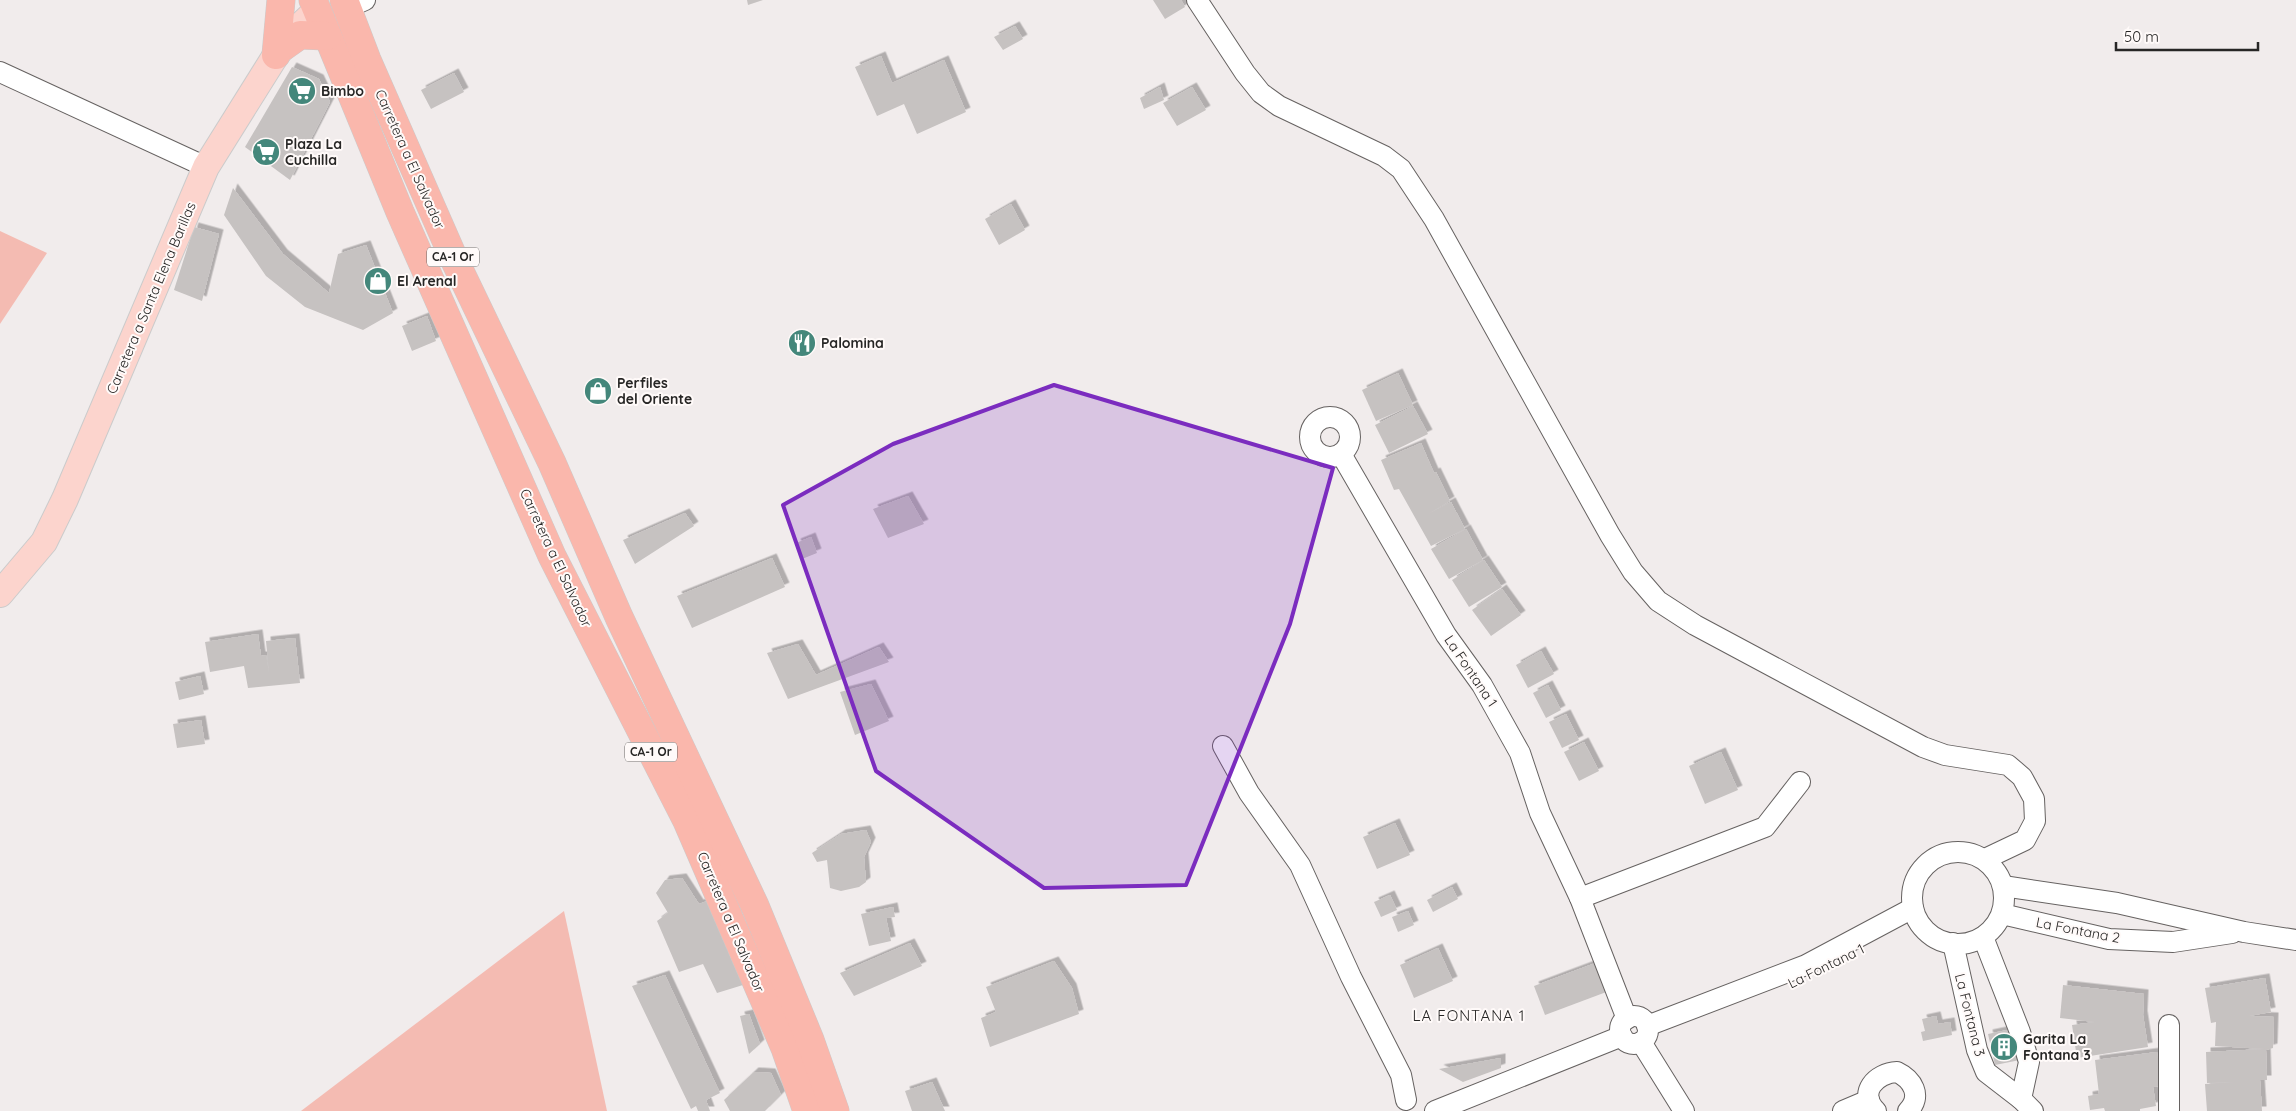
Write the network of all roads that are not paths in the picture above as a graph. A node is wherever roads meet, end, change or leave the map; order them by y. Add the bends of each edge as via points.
1 (281, 0) edge
2 (1197, 0) edge
3 (352, 3) edge
4 (315, 5) edge
5 (327, 36) junction
6 (280, 51) junction
7 (0, 72) edge
8 (206, 167) junction
9 (483, 399) junction
10 (1341, 454) dead end
11 (573, 510) junction
12 (0, 594) edge
13 (1223, 746) dead end
14 (1800, 782) dead end
15 (1985, 860) junction
16 (2003, 886) junction
17 (1580, 898) junction
18 (1915, 914) junction
19 (2002, 914) junction
20 (2244, 932) junction
21 (1983, 937) junction
22 (2296, 940) edge
23 (1953, 943) junction
24 (2169, 1024) dead end
25 (1624, 1027) junction
26 (1644, 1034) junction
27 (1873, 1105) edge
28 (2027, 1105) edge
29 (1401, 1106) edge
30 (807, 1111) edge
31 (835, 1111) edge
32 (1430, 1111) edge
33 (1435, 1111) edge
34 (1684, 1111) edge
35 (1842, 1111) edge
36 (1908, 1111) edge
37 (2169, 1111) edge

1 - 6 highway
2 - 15 street via 1260,93 1279,106 1384,156 1401,169 1434,219 1610,535 1633,572 1658,600 1695,625 1924,747 1945,755 2008,766 2022,777 2034,799 2035,821 2026,840
3 - 11 highway, Carretera a El Salvador / CA-1 Or via 371,69 455,261
4 - 5 highway, Carretera a El Salvador / CA-1 Or
4 - 6 main road, Carretera a Santa Elena Barillas
5 - 6 highway via 300,35
5 - 9 highway, Carretera a El Salvador / CA-1 Or
6 - 8 main road, Carretera a Santa Elena Barillas
7 - 8 street
8 - 12 main road, Carretera a Santa Elena Barillas via 65,499 44,542
9 - 11 highway via 505,426 552,518 557,521
9 - 30 highway, Carretera a El Salvador / CA-1 Or via 552,556 687,821 785,1048
10 - 17 street, La Fontana 1 via 1446,635 1503,720 1520,753 1556,850
11 - 31 highway, Carretera a El Salvador / CA-1 Or via 619,617 755,906 810,1040
13 - 29 street via 1249,793 1300,865 1351,977 1401,1075
14 - 17 street via 1765,827
15 - 16 street via 2000,877
15 - 18 street via 1959,851 1932,860 1915,881 1912,894
16 - 19 street
16 - 20 street, La Fontana 2 via 2117,903
17 - 25 street, La Fontana 1
18 - 23 street via 1929,933
18 - 26 street, La Fontana 1 via 1806,965 1729,995
19 - 20 street, La Fontana 2 via 2109,939 2173,942
19 - 21 street
20 - 22 street, La Fontana 2
21 - 23 street
21 - 28 street, La Fontana 3 via 2029,1062
23 - 28 street, La Fontana 3 via 1986,1072
24 - 37 street
25 - 26 street via 1630,1043
25 - 33 street
26 - 34 street
27 - 35 street
27 - 36 street via 1869,1091 1872,1082 1888,1072 1896,1072 1912,1082 1915,1090 1915,1099
29 - 32 street via 1418,1100

